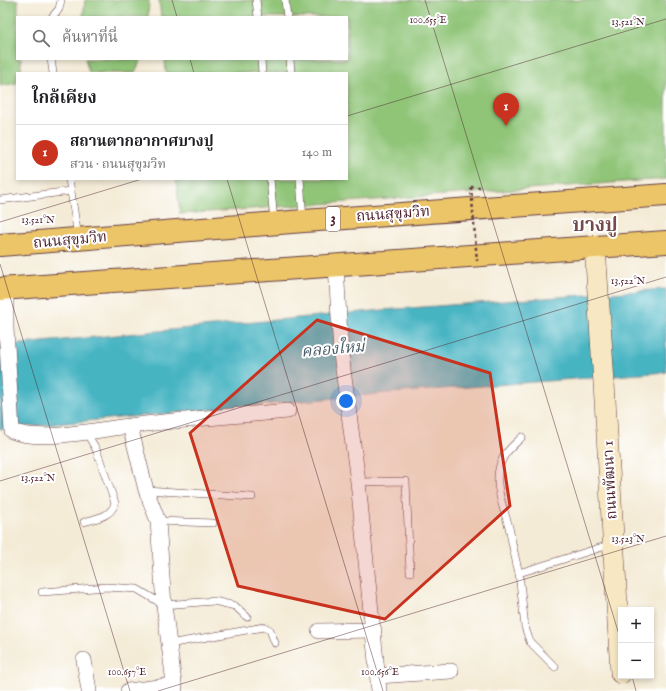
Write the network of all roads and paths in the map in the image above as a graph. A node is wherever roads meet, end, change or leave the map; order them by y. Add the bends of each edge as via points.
1 (61, 0) edge
2 (256, 0) edge
3 (285, 0) edge
4 (53, 16) edge
5 (258, 16) edge
6 (287, 16) edge
7 (51, 60) edge
8 (261, 60) edge
9 (290, 60) edge
10 (53, 72) edge
11 (262, 72) edge
12 (291, 72) edge
13 (69, 180) edge
14 (270, 180) edge
15 (300, 180) edge
16 (482, 187) dead end
17 (71, 191) junction
18 (666, 196) edge
19 (0, 200) edge
20 (304, 220) junction
21 (274, 223) junction
22 (78, 239) junction
23 (666, 242) edge
24 (0, 245) edge
25 (595, 247) junction
26 (477, 261) dead end
27 (336, 265) junction
28 (3, 289) edge
29 (288, 411) dead end
30 (130, 426) junction
31 (86, 432) junction
32 (522, 437) dead end
33 (358, 482) junction
34 (146, 490) junction
35 (252, 497) dead end
36 (158, 521) junction
37 (84, 522) dead end
38 (213, 523) dead end
39 (614, 543) junction
40 (410, 572) dead end
41 (519, 573) junction
42 (42, 592) dead end
43 (164, 605) junction
44 (247, 617) dead end
45 (374, 630) junction
46 (319, 631) dead end
47 (275, 642) dead end
48 (619, 643) edge
49 (169, 644) junction
50 (84, 660) dead end
51 (556, 667) dead end
52 (451, 671) dead end
53 (621, 679) edge
54 (378, 684) edge
55 (174, 688) edge
56 (89, 691) edge
57 (128, 691) edge
58 (622, 691) edge

1 - 4 lane via 59,9
2 - 5 lane
3 - 6 lane
7 - 10 lane
8 - 11 lane
9 - 12 lane
13 - 17 lane
14 - 21 lane
15 - 20 lane
16 - 26 path, bridge via 471,187
17 - 19 lane
17 - 22 lane
18 - 20 highway, ถนนสุขุมวิท / 3
20 - 21 highway, ถนนสุขุมวิท / 3
21 - 22 highway, ถนนสุขุมวิท / 3
22 - 24 highway, ถนนสุขุมวิท / 3
23 - 25 highway
25 - 27 highway
25 - 39 main road, ถนนพัฒนา 1
27 - 28 highway
27 - 33 street via 341,354
28 - 31 street via 12,431 35,436
29 - 30 street
30 - 31 street
30 - 34 street
31 - 37 lane via 96,449 115,502 114,509 108,515
32 - 41 lane via 503,457 499,472 503,512
33 - 40 lane via 406,481
33 - 45 street
34 - 35 lane
34 - 36 street
36 - 38 lane
36 - 43 street
39 - 41 lane
39 - 48 main road, ถนนพัฒนา 1
41 - 51 lane via 525,627 530,642
42 - 43 lane via 107,587 137,589
43 - 44 lane via 214,601 235,606
43 - 49 street
45 - 46 street
45 - 54 street
47 - 49 lane via 270,630 264,627
49 - 55 street
50 - 56 street
52 - 54 street
53 - 58 main road
55 - 57 street

